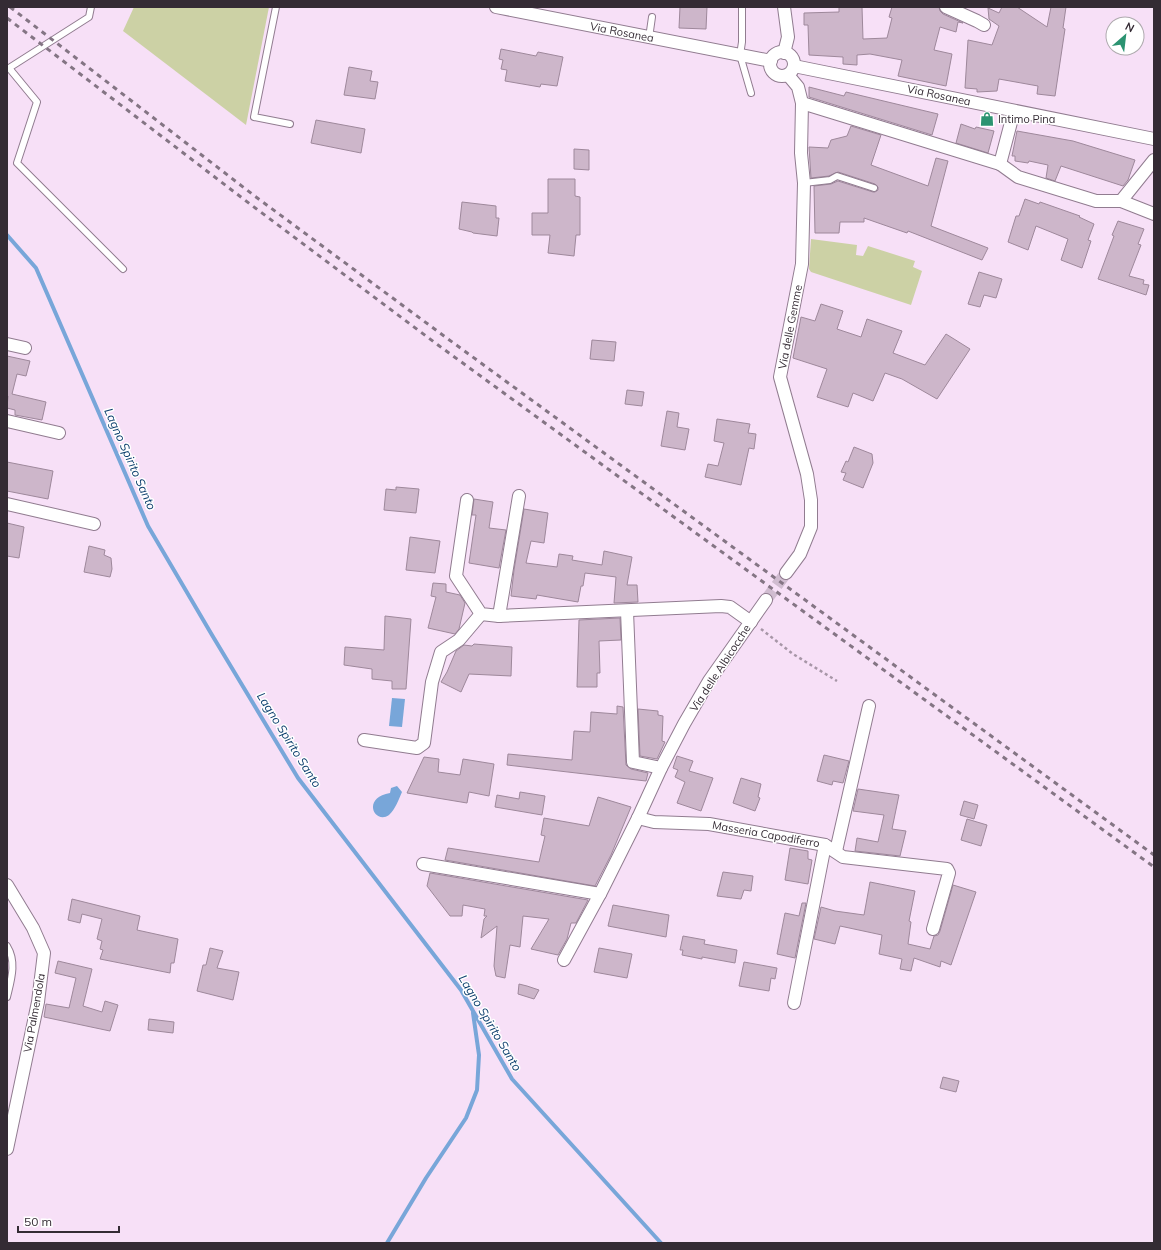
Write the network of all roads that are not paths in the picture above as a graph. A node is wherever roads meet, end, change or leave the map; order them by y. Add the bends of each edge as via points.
1 (91, 7) edge
2 (276, 7) edge
3 (496, 7) edge
4 (742, 7) edge
5 (784, 7) edge
6 (946, 7) edge
7 (652, 17) dead end
8 (984, 25) dead end
9 (649, 38) junction
10 (784, 53) junction
11 (740, 55) junction
12 (771, 61) junction
13 (791, 70) junction
14 (751, 93) dead end
15 (802, 103) junction
16 (1014, 111) junction
17 (290, 124) dead end
18 (1154, 139) edge
19 (1154, 160) edge
20 (1000, 164) junction
21 (804, 183) junction
22 (874, 188) dead end
23 (1121, 201) junction
24 (1154, 214) edge
25 (123, 270) dead end
26 (7, 344) edge
27 (25, 348) dead end
28 (7, 421) edge
29 (59, 433) dead end
30 (519, 496) dead end
31 (467, 500) dead end
32 (7, 504) edge
33 (94, 524) dead end
34 (786, 573) tunnel mouth
35 (766, 600) tunnel mouth
36 (627, 611) junction
37 (481, 614) junction
38 (499, 616) junction
39 (751, 622) junction
40 (869, 706) dead end
41 (364, 740) dead end
42 (661, 768) junction
43 (638, 818) junction
44 (825, 845) junction
45 (836, 851) junction
46 (423, 864) dead end
47 (7, 885) edge
48 (600, 894) junction
49 (933, 929) dead end
50 (7, 946) edge
51 (564, 960) dead end
52 (7, 997) edge
53 (794, 1003) dead end
54 (7, 1149) edge

1 - 25 lane via 89,16 9,68 37,102 17,163
2 - 17 lane via 254,116
3 - 9 street, Via Rosanea
4 - 11 lane
5 - 10 street via 788,37
6 - 8 street
7 - 9 lane
9 - 11 street, Via Rosanea
10 - 12 street via 774,56
10 - 13 street via 794,62
11 - 12 street, Via Rosanea
11 - 14 lane
12 - 13 street via 771,69 776,75 780,76
13 - 15 street, Via delle Gemme
13 - 16 street, Via Rosanea
15 - 20 street
15 - 21 street, Via delle Gemme via 801,153
16 - 18 street, Via Rosanea
16 - 20 street
19 - 23 street
20 - 23 street via 1018,177 1096,201
21 - 22 lane via 830,180 837,176
21 - 34 street, Via delle Gemme via 802,264 780,377 807,474 811,500 811,527 800,554
23 - 24 street
26 - 27 street
28 - 29 street
30 - 38 street
31 - 37 street via 456,576
32 - 33 street
35 - 39 street
36 - 38 street, Via delle Albicocche
36 - 39 street, Via delle Albicocche via 720,606 730,607
36 - 42 street via 633,762
37 - 38 street, Via delle Albicocche
37 - 41 street via 459,640 441,652 432,682 424,743 417,748
39 - 42 street, Via delle Albicocche via 709,681
40 - 45 street
42 - 43 street, Via delle Albicocche
43 - 44 street, Masseria Capodiferro via 654,822 709,824
43 - 48 street, Via delle Albicocche
44 - 45 street, Masseria Capodiferro
44 - 53 street
45 - 49 street, Masseria Capodiferro via 843,857 947,869 949,873
46 - 48 street
47 - 54 street, Via Palmendola via 33,928 44,953 38,1002
48 - 51 street, Via delle Albicocche
50 - 52 lane via 13,969

